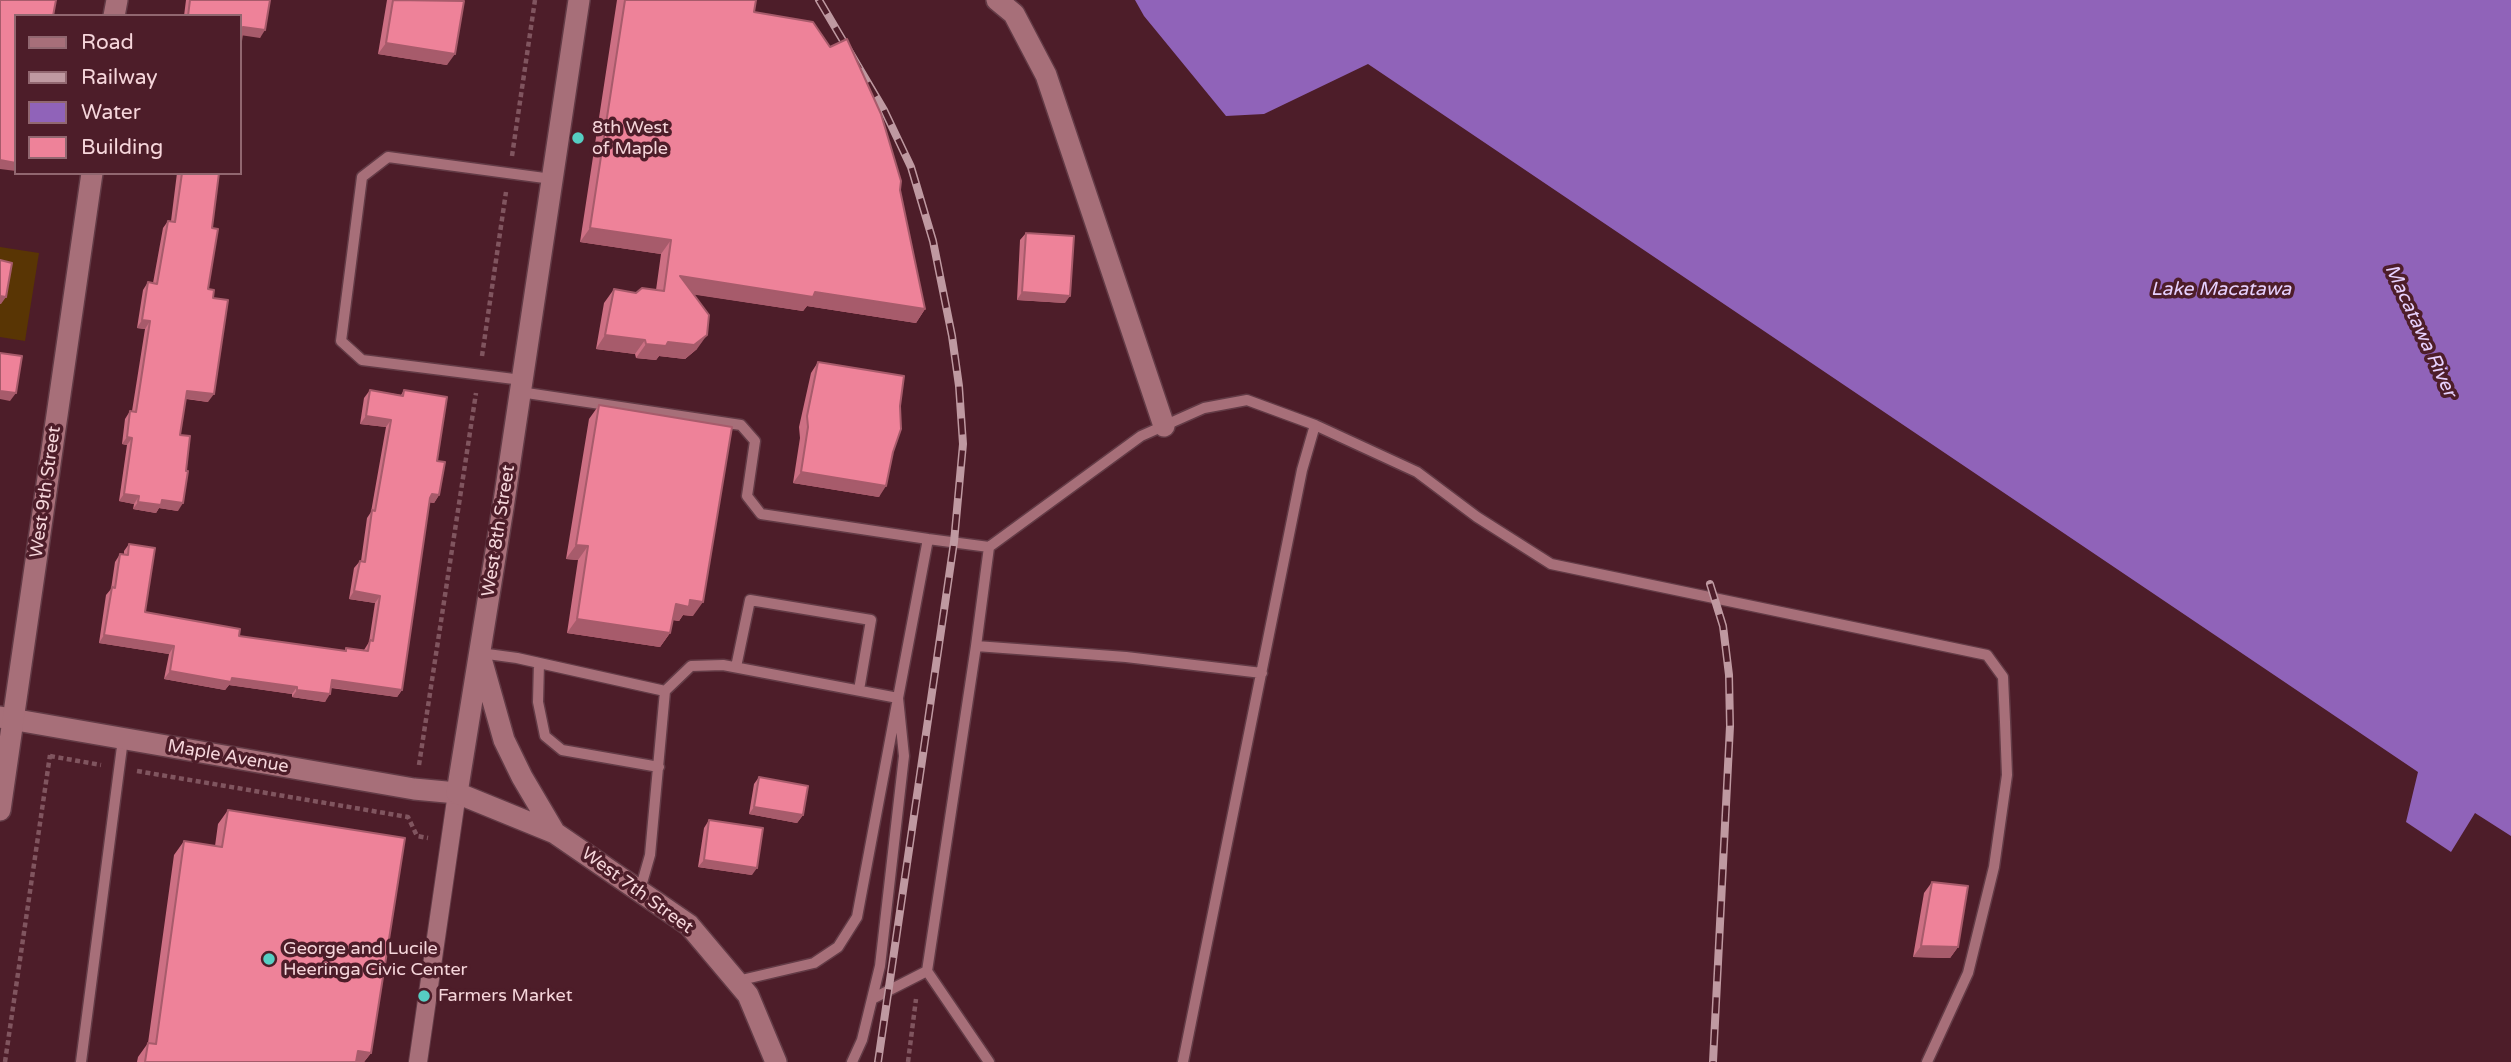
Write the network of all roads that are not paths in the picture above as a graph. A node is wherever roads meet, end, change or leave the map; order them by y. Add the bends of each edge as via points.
1 (579, 0) edge
2 (997, 0) edge
3 (92, 175) edge
4 (552, 179) junction
5 (521, 386) junction
6 (1315, 425) junction
7 (1164, 426) junction
8 (928, 539) junction
9 (989, 547) junction
10 (976, 646) junction
11 (480, 653) junction
12 (539, 663) junction
13 (736, 667) junction
14 (1262, 673) junction
15 (859, 690) junction
16 (665, 691) junction
17 (898, 698) junction
18 (6, 719) edge
19 (123, 739) junction
20 (659, 767) junction
21 (457, 793) junction
22 (0, 810) edge
23 (555, 833) junction
24 (640, 890) junction
25 (923, 972) junction
26 (737, 981) junction
27 (872, 999) junction
28 (81, 1062) edge
29 (418, 1062) edge
30 (776, 1062) edge
31 (852, 1062) edge
32 (989, 1062) edge
33 (1184, 1062) edge
34 (1927, 1062) edge

1 - 4 street, West 8th Street
2 - 7 street via 1014,14 1046,75
3 - 18 street, West 9th Street
4 - 5 street, West 8th Street
4 - 5 lane via 388,157 362,177 341,341 362,360 479,375
5 - 8 lane via 741,425 755,441 747,496 761,514
5 - 11 street, West 8th Street
6 - 7 lane via 1247,400 1204,408
6 - 14 lane
6 - 34 lane via 1417,472 1551,564 1987,655 2003,677 2007,775 1994,867 1968,973
7 - 9 lane via 1141,436
8 - 9 lane
8 - 17 lane
9 - 10 lane
10 - 14 lane
10 - 25 lane
11 - 12 lane
11 - 21 street, West 8th Street
11 - 23 street, West 7th Street via 504,740
12 - 16 lane
12 - 20 lane via 538,702 545,736 562,750
13 - 15 lane
13 - 15 lane via 750,600 870,620
13 - 16 lane via 691,666
14 - 33 lane
15 - 17 lane
16 - 20 lane
17 - 26 lane via 857,917 838,947 814,963
17 - 27 lane via 904,756 880,966
18 - 19 street, Maple Avenue
18 - 22 street, West 9th Street
19 - 21 street, Maple Avenue
19 - 28 lane
20 - 24 lane via 650,855
21 - 23 street, West 7th Street
21 - 29 street, West 8th Street
23 - 24 street, West 7th Street
24 - 26 street, West 7th Street via 689,925
25 - 27 lane
25 - 32 lane
26 - 30 street, West 7th Street via 748,995
27 - 31 lane

